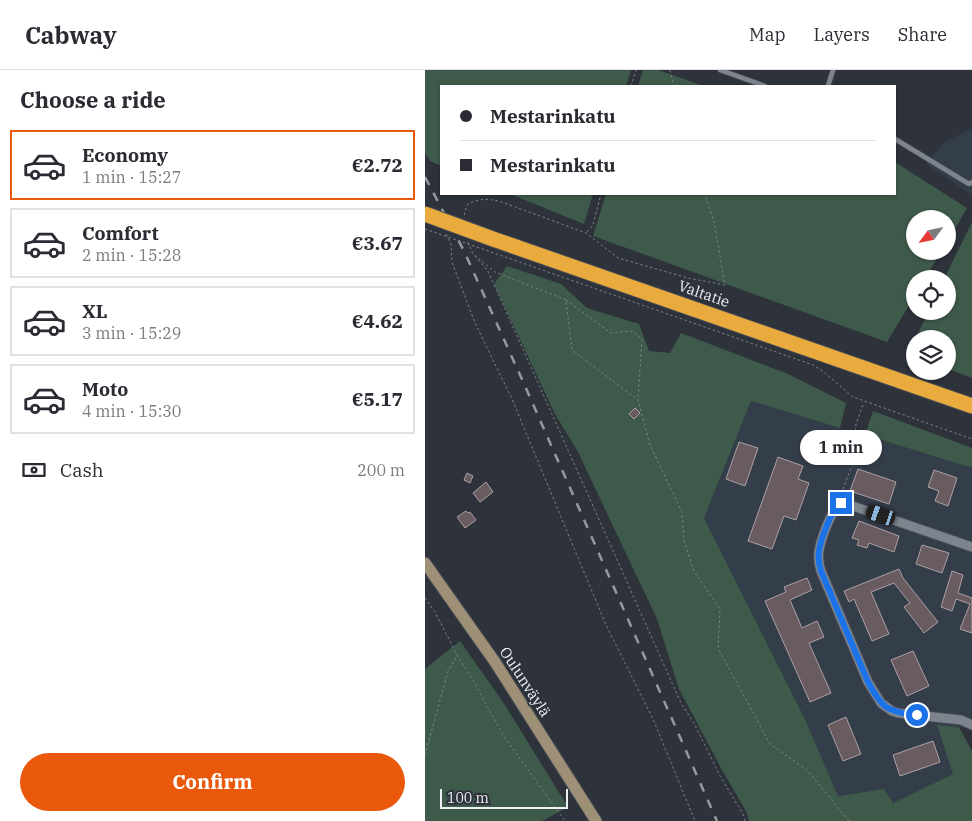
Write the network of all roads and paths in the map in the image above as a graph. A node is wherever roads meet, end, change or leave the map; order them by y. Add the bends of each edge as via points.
1 (636, 70) edge
2 (670, 70) edge
3 (720, 70) edge
4 (833, 70) edge
5 (631, 85) edge
6 (674, 85) edge
7 (762, 85) edge
8 (828, 85) edge
9 (896, 140) edge
10 (972, 182) edge
11 (601, 195) edge
12 (705, 195) edge
13 (425, 214) edge
14 (463, 218) dead end
15 (425, 229) edge
16 (586, 233) junction
17 (449, 241) dead end
18 (492, 245) junction
19 (566, 300) junction
20 (638, 400) junction
21 (865, 402) junction
22 (972, 406) edge
23 (972, 439) edge
24 (835, 509) junction
25 (972, 546) edge
26 (425, 563) edge
27 (425, 598) edge
28 (457, 655) junction
29 (972, 725) edge
30 (425, 756) edge
31 (565, 821) edge
32 (596, 821) edge
33 (695, 821) edge
34 (745, 821) edge
35 (849, 821) edge

1 - 5 path
2 - 6 path
3 - 7 lane
4 - 8 lane
9 - 10 lane via 969,184
11 - 16 path via 593,225
12 - 16 path via 714,222 725,285 618,258
13 - 18 highway, Valtatie, bridge
14 - 16 path via 467,205 487,199
15 - 18 path, bridge
17 - 33 path via 452,262 475,323 511,399 606,625 653,719
18 - 21 path via 813,365 849,395
18 - 22 highway, Valtatie
19 - 20 path via 573,350
19 - 20 path via 611,333 632,331 642,339
19 - 34 path via 495,272 473,253 488,271 681,703
20 - 35 path via 650,445 682,512 684,541 694,571 720,609 718,648 770,744 807,770
21 - 23 path
21 - 24 path via 856,424 852,465
24 - 25 street via 844,503
24 - 29 street via 821,540 819,564 875,696 886,708 898,713 961,720
26 - 32 main road, Oulunväylä via 500,670
27 - 28 path
28 - 30 path via 448,672
28 - 31 path via 503,735

